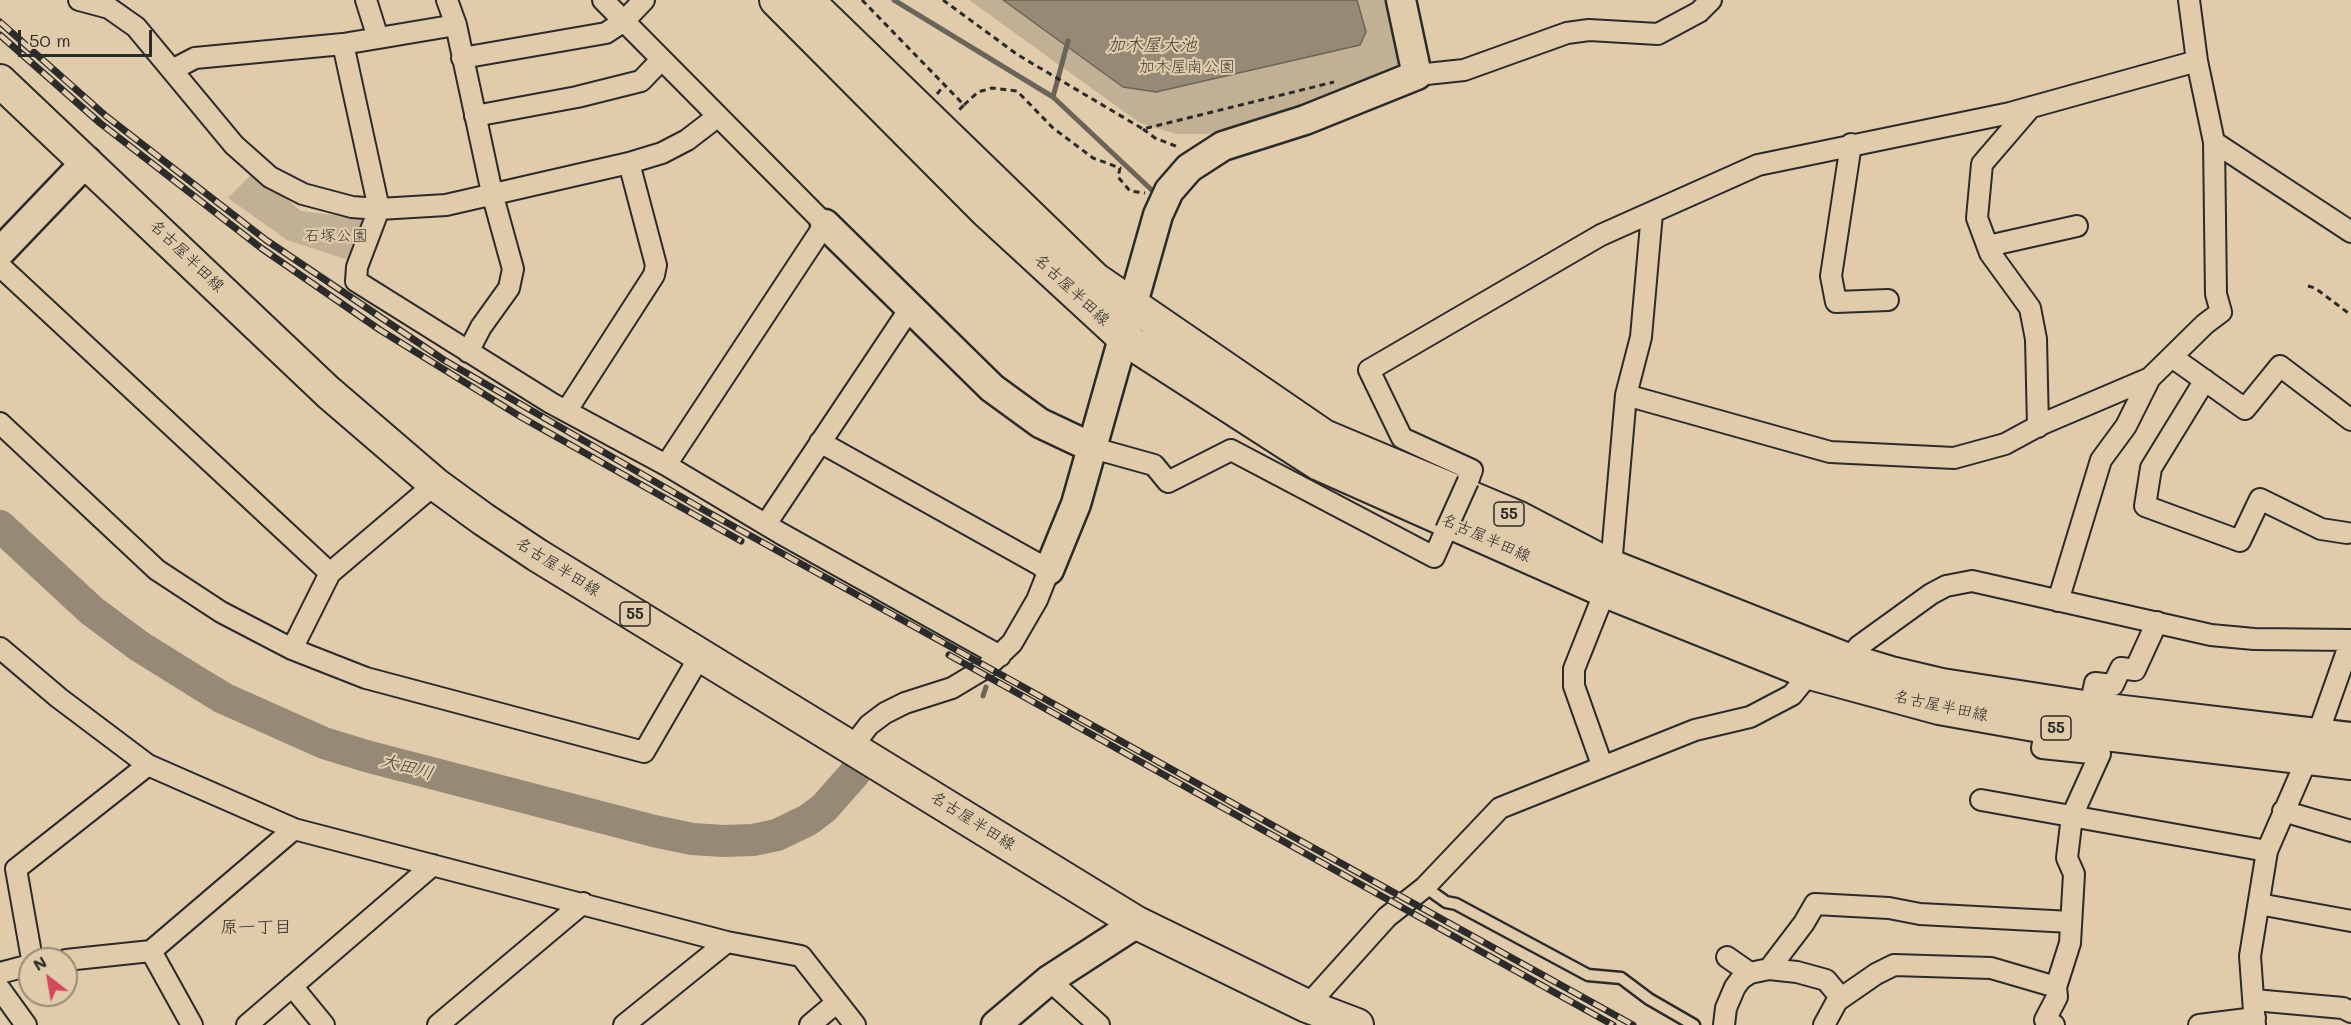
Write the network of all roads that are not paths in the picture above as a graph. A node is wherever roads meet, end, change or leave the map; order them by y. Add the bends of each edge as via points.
1 (79, 0) edge
2 (366, 0) edge
3 (447, 0) edge
4 (603, 0) edge
5 (644, 0) edge
6 (776, 0) edge
7 (807, 0) edge
8 (1401, 0) edge
9 (1711, 0) edge
10 (2189, 0) edge
11 (624, 21) junction
12 (456, 25) junction
13 (378, 38) junction
14 (343, 44) junction
15 (462, 58) junction
16 (661, 60) junction
17 (2197, 61) junction
18 (172, 70) junction
19 (1417, 75) junction
20 (0, 81) edge
21 (2031, 107) junction
22 (475, 116) junction
23 (717, 117) junction
24 (2214, 142) junction
25 (1851, 144) junction
26 (87, 161) junction
27 (629, 163) junction
28 (492, 193) junction
29 (379, 209) junction
30 (1652, 213) junction
31 (825, 224) junction
32 (2077, 226) dead end
33 (2351, 232) edge
34 (1988, 246) junction
35 (0, 252) edge
36 (0, 266) edge
37 (1888, 300) dead end
38 (1131, 306) junction
39 (911, 307) junction
40 (1125, 339) junction
41 (468, 352) junction
42 (2172, 357) junction
43 (2150, 378) junction
44 (2205, 380) junction
45 (1626, 395) junction
46 (567, 410) junction
47 (2351, 420) edge
48 (0, 423) edge
49 (2038, 426) junction
50 (820, 442) junction
51 (1092, 448) junction
52 (666, 465) junction
53 (435, 484) junction
54 (766, 524) junction
55 (2350, 533) edge
56 (1049, 570) junction
57 (330, 573) junction
58 (1608, 578) junction
59 (2058, 601) junction
60 (2157, 622) junction
61 (2351, 640) edge
62 (0, 648) edge
63 (292, 649) junction
64 (701, 654) junction
65 (1000, 656) junction
66 (1848, 660) junction
67 (1810, 673) junction
68 (2090, 708) junction
69 (2046, 727) junction
70 (2351, 739) edge
71 (852, 747) junction
72 (2312, 747) junction
73 (2351, 763) edge
74 (148, 765) junction
75 (1602, 765) junction
76 (1981, 800) dead end
77 (2283, 811) junction
78 (2072, 816) junction
79 (294, 830) junction
80 (2351, 831) edge
81 (2267, 850) junction
82 (433, 865) junction
83 (1425, 887) junction
84 (583, 903) junction
85 (2259, 904) junction
86 (2351, 921) edge
87 (1137, 922) junction
88 (2071, 922) junction
89 (727, 942) junction
90 (30, 947) edge
91 (151, 951) junction
92 (1727, 957) dead end
93 (78, 959) edge
94 (18, 968) edge
95 (1760, 971) junction
96 (0, 973) edge
97 (1048, 980) junction
98 (292, 986) junction
99 (2056, 987) junction
100 (0, 989) edge
101 (1840, 998) junction
102 (836, 1003) junction
103 (1307, 1006) junction
104 (2351, 1012) edge
105 (2255, 1014) edge
106 (26, 1025) edge
107 (192, 1025) edge
108 (247, 1025) edge
109 (324, 1025) edge
110 (438, 1025) edge
111 (624, 1025) edge
112 (810, 1025) edge
113 (855, 1025) edge
114 (996, 1025) edge
115 (1099, 1025) edge
116 (1357, 1025) edge
117 (1695, 1025) edge
118 (1724, 1025) edge
119 (1824, 1025) edge
120 (2054, 1025) edge
121 (2199, 1025) edge

1 - 18 street via 109,8 136,27
2 - 13 street
3 - 12 street
4 - 11 street
5 - 11 street
6 - 40 main road, 名古屋半田線 / 55 via 986,211
7 - 38 main road, 名古屋半田線 / 55 via 1095,279
8 - 19 street
9 - 19 street via 1699,12 1658,34 1589,30 1567,33 1464,70
10 - 17 street
11 - 15 street via 606,33
11 - 16 street
12 - 13 street
12 - 15 street
13 - 14 street
14 - 18 street via 195,57
14 - 29 street
15 - 22 street
16 - 22 street via 641,81
16 - 23 street
17 - 21 street
17 - 24 street
18 - 29 street via 234,145 270,177 324,202
19 - 38 street via 1305,120 1223,146 1189,168 1163,202
20 - 26 main road, 名古屋半田線 / 55
21 - 25 street
21 - 34 street via 1982,164 1977,218
22 - 28 street
23 - 27 street via 687,140
23 - 31 street
24 - 33 street
24 - 42 street via 2217,294 2221,312
25 - 30 street via 1758,165
25 - 37 street via 1831,276 1836,302
26 - 35 street
26 - 53 main road, 名古屋半田線 / 55 via 328,392
27 - 28 street
27 - 46 street via 656,265 654,275
28 - 29 street via 446,205
28 - 41 street via 513,277
29 - 41 street via 357,267 356,281
30 - 45 street via 1641,337
30 - 51 street, bridge via 1601,236 1369,370 1402,438 1472,470 1434,557 1231,450 1168,482 1154,465
31 - 39 street
31 - 52 street
32 - 34 street
34 - 49 street via 2030,308 2036,339
36 - 57 street
38 - 40 street
38 - 58 main road, 名古屋半田線 / 55 via 1324,436 1517,517
39 - 50 street
39 - 51 street via 992,388 1057,433
40 - 51 street
40 - 58 main road, 名古屋半田線 / 55 via 1319,464
41 - 46 street
42 - 43 street
42 - 44 street
43 - 49 street
43 - 59 street via 2126,426 2101,460
44 - 47 street via 2245,409 2280,366
44 - 55 street via 2151,468 2145,506 2240,541 2260,499 2321,529
45 - 49 street via 1830,452 1954,458 2005,444
45 - 58 street
46 - 52 street
48 - 63 street via 157,570 221,612
50 - 54 street
50 - 56 street
51 - 56 street via 1065,537
52 - 54 street
53 - 57 street
53 - 64 main road, 名古屋半田線 / 55 via 537,555
54 - 65 street
56 - 65 street via 1023,626
57 - 63 street
58 - 66 main road, 名古屋半田線 / 55
58 - 67 main road, 名古屋半田線 / 55
58 - 75 street via 1574,669 1574,686
59 - 60 street
59 - 66 street via 1972,581 1946,586 1860,646
60 - 61 street via 2211,635
60 - 68 street via 2135,670 2121,668 2113,685 2095,683
61 - 72 street
62 - 74 street
63 - 64 street via 366,678 644,752
64 - 71 main road, 名古屋半田線 / 55
65 - 71 street via 952,688 885,713 868,725
66 - 68 main road, 名古屋半田線 / 55 via 1942,685
67 - 69 main road, 名古屋半田線 / 55 via 1939,708
67 - 75 street via 1792,694 1750,717 1695,730
68 - 72 main road, 名古屋半田線 / 55
69 - 72 main road, 名古屋半田線 / 55
69 - 78 street via 2042,748 2100,754
70 - 72 main road, 名古屋半田線 / 55
71 - 87 main road, 名古屋半田線 / 55
72 - 73 main road, 名古屋半田線 / 55
72 - 77 street
74 - 79 street
74 - 90 street via 16,869
75 - 83 street via 1500,808
76 - 78 street
77 - 80 street
77 - 81 street
78 - 81 street
78 - 88 street via 2067,858 2074,874
79 - 82 street
79 - 91 street
81 - 85 street
82 - 84 street
82 - 98 street
83 - 103 street via 1387,917
83 - 117 lane via 1446,902 1588,975 1622,978 1649,999
84 - 89 street
84 - 110 street
85 - 86 street
85 - 105 street via 2250,956
87 - 97 street
87 - 103 main road, 名古屋半田線 / 55
88 - 95 street via 1815,904 1804,923
88 - 99 street via 2070,944
89 - 102 street via 801,956
89 - 111 street
91 - 93 street
91 - 107 street
92 - 95 street
94 - 96 street
95 - 101 street via 1797,972 1826,980
95 - 118 street via 1741,979 1735,987
97 - 114 street
97 - 115 street
98 - 108 street
98 - 109 street
99 - 101 street via 1991,968 1894,965
99 - 120 street via 2057,997 2045,1020
100 - 106 street
101 - 119 street
102 - 112 street
102 - 113 street
103 - 116 main road, 名古屋半田線 / 55
104 - 105 street via 2343,1008
105 - 121 street

